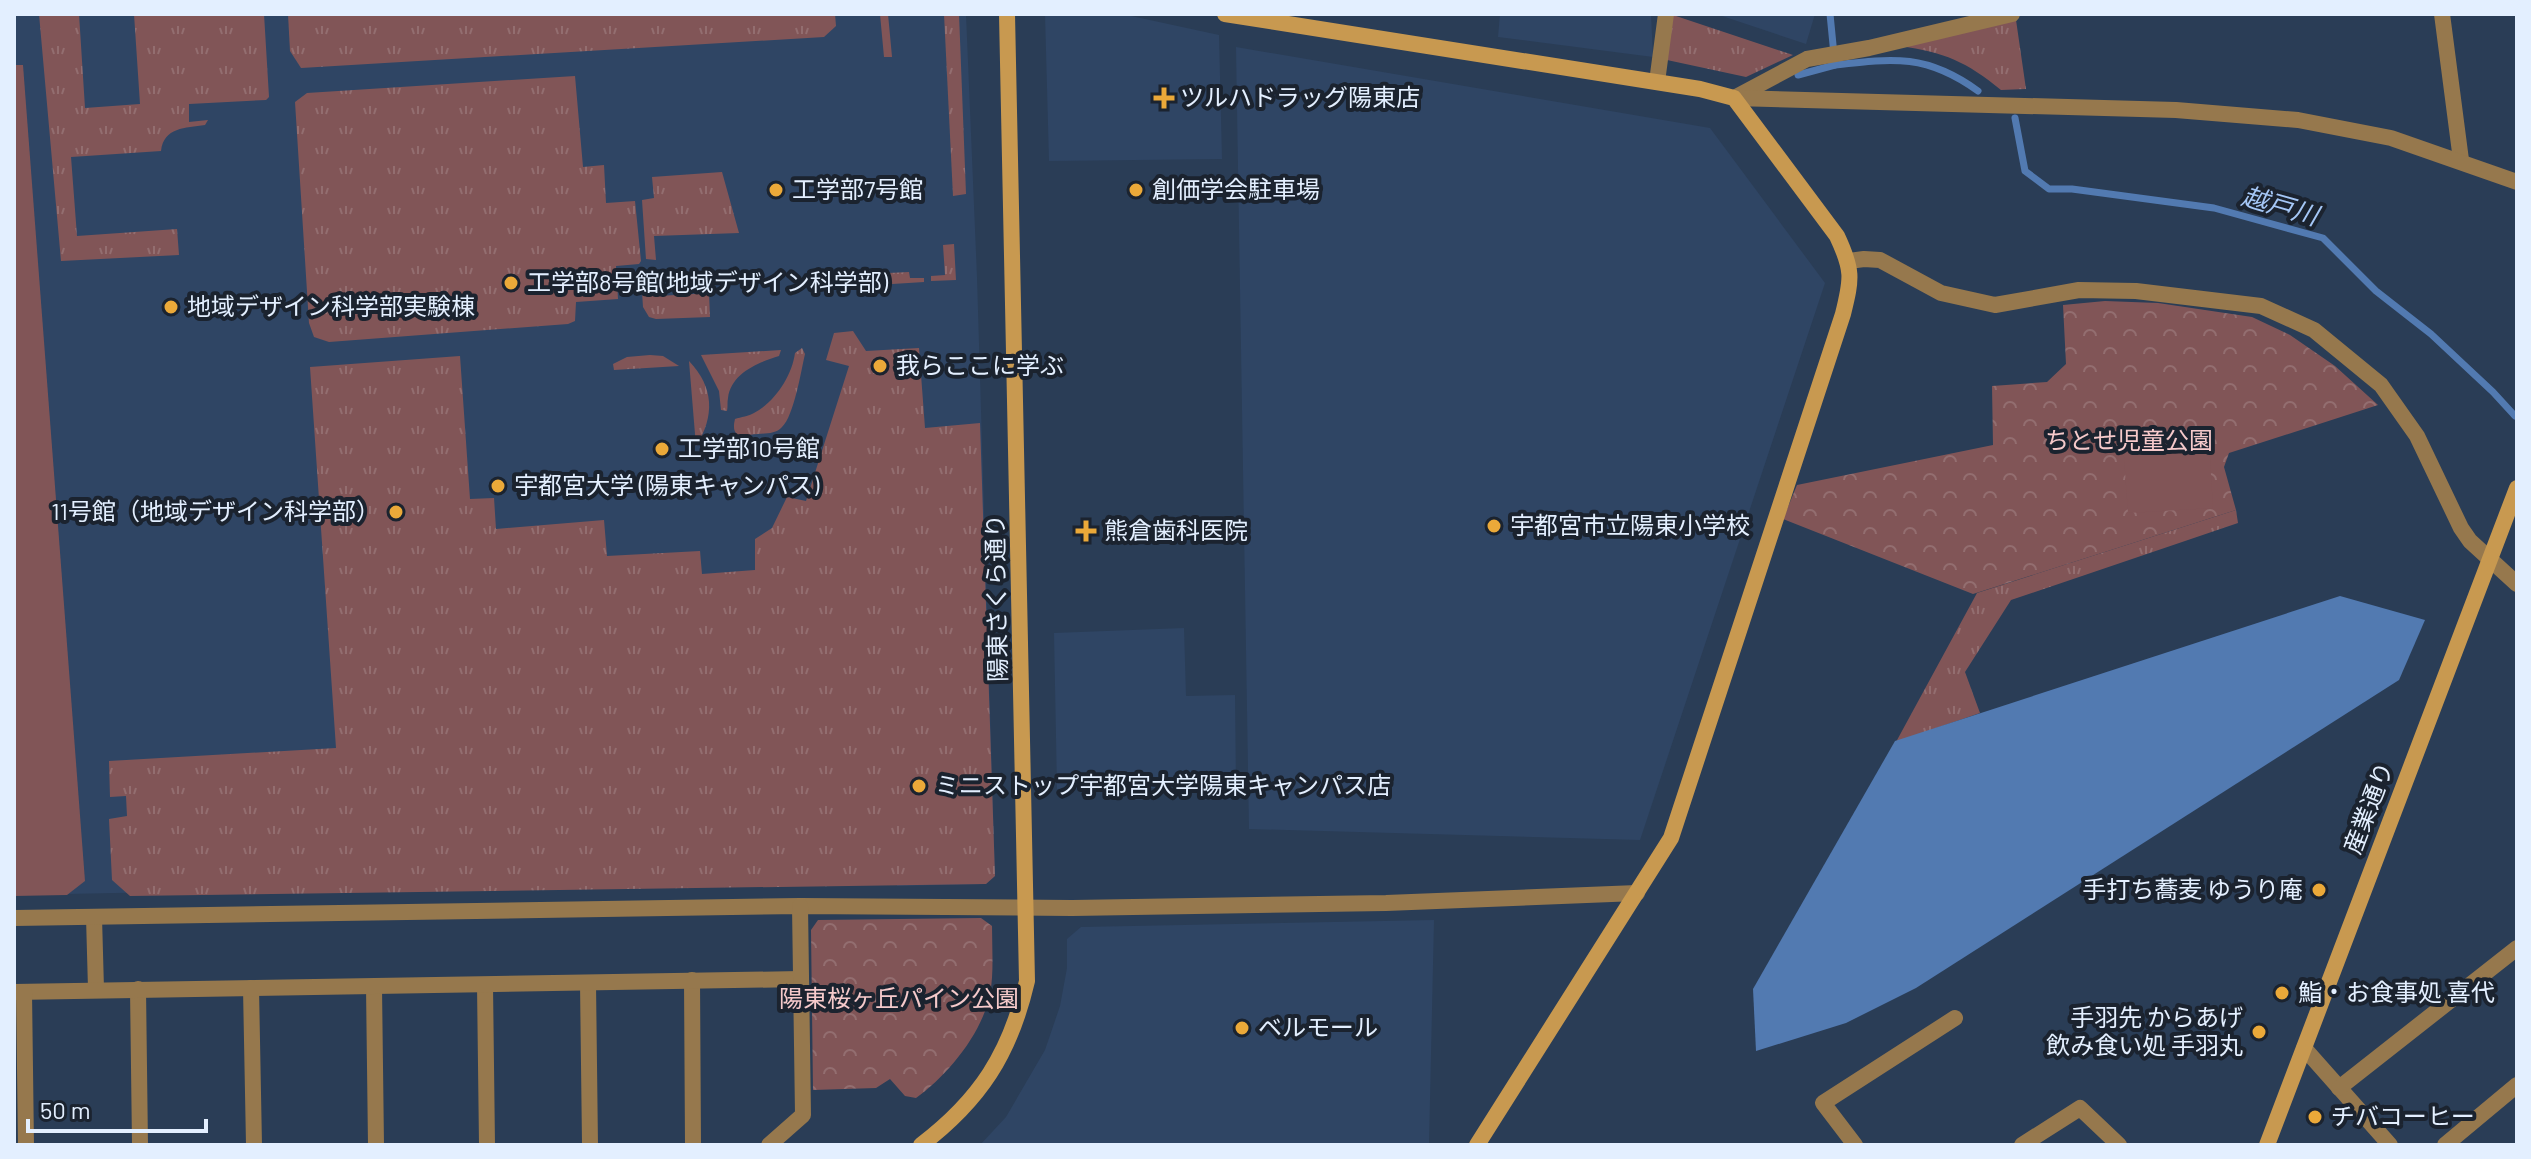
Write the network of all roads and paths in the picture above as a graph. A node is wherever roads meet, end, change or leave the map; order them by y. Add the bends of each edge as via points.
1 (1007, 14) edge
2 (1225, 14) edge
3 (1666, 14) edge
4 (2012, 14) edge
5 (2442, 14) edge
6 (1657, 82) junction
7 (1734, 98) junction
8 (2461, 160) junction
9 (2517, 182) edge
10 (1849, 261) junction
11 (2517, 488) edge
12 (2490, 559) junction
13 (2517, 584) edge
14 (1637, 893) junction
15 (800, 906) junction
16 (1027, 906) junction
17 (94, 917) junction
18 (14, 918) edge
19 (2517, 948) edge
20 (800, 979) junction
21 (692, 980) junction
22 (588, 983) junction
23 (485, 985) junction
24 (374, 987) junction
25 (251, 988) junction
26 (96, 989) junction
27 (138, 989) junction
28 (19, 992) edge
29 (1955, 1018) dead end
30 (2304, 1048) junction
31 (2517, 1085) edge
32 (2339, 1088) junction
33 (26, 1145) edge
34 (140, 1145) edge
35 (254, 1145) edge
36 (376, 1145) edge
37 (487, 1145) edge
38 (590, 1145) edge
39 (693, 1145) edge
40 (769, 1145) edge
41 (921, 1145) edge
42 (1477, 1145) edge
43 (1855, 1145) edge
44 (2022, 1145) edge
45 (2119, 1145) edge
46 (2267, 1145) edge
47 (2390, 1145) edge
48 (2445, 1145) edge

1 - 16 street, 陽東さくら通り
2 - 6 street
3 - 6 street
4 - 7 street via 1795,63
5 - 8 street
6 - 7 street
7 - 8 street via 2176,110 2298,120 2391,138
7 - 10 street via 1837,236
8 - 9 street
10 - 12 street via 1880,260 1941,293 1995,305 2079,290 2136,291 2261,306 2314,330 2381,385 2417,436 2461,528
10 - 14 street via 1843,314 1684,805 1671,838
11 - 12 street, 産業通り
12 - 13 street
12 - 30 street, 産業通り
14 - 16 street via 1386,903
14 - 42 street
15 - 16 street
15 - 17 street
15 - 20 street
16 - 41 street, 陽東さくら通り via 1027,981 1004,1051 968,1105
17 - 18 street
17 - 26 street
19 - 32 street
20 - 21 street
20 - 40 street via 803,1115
21 - 22 street
21 - 39 street
22 - 23 street
22 - 38 street
23 - 24 street
23 - 37 street
24 - 25 street
24 - 36 street
25 - 27 street
25 - 35 street
26 - 27 street
26 - 28 street
27 - 34 street
28 - 33 street
29 - 43 street via 1823,1103
30 - 32 street
30 - 46 street, 産業通り
31 - 48 street
32 - 47 street
44 - 45 street via 2080,1108

